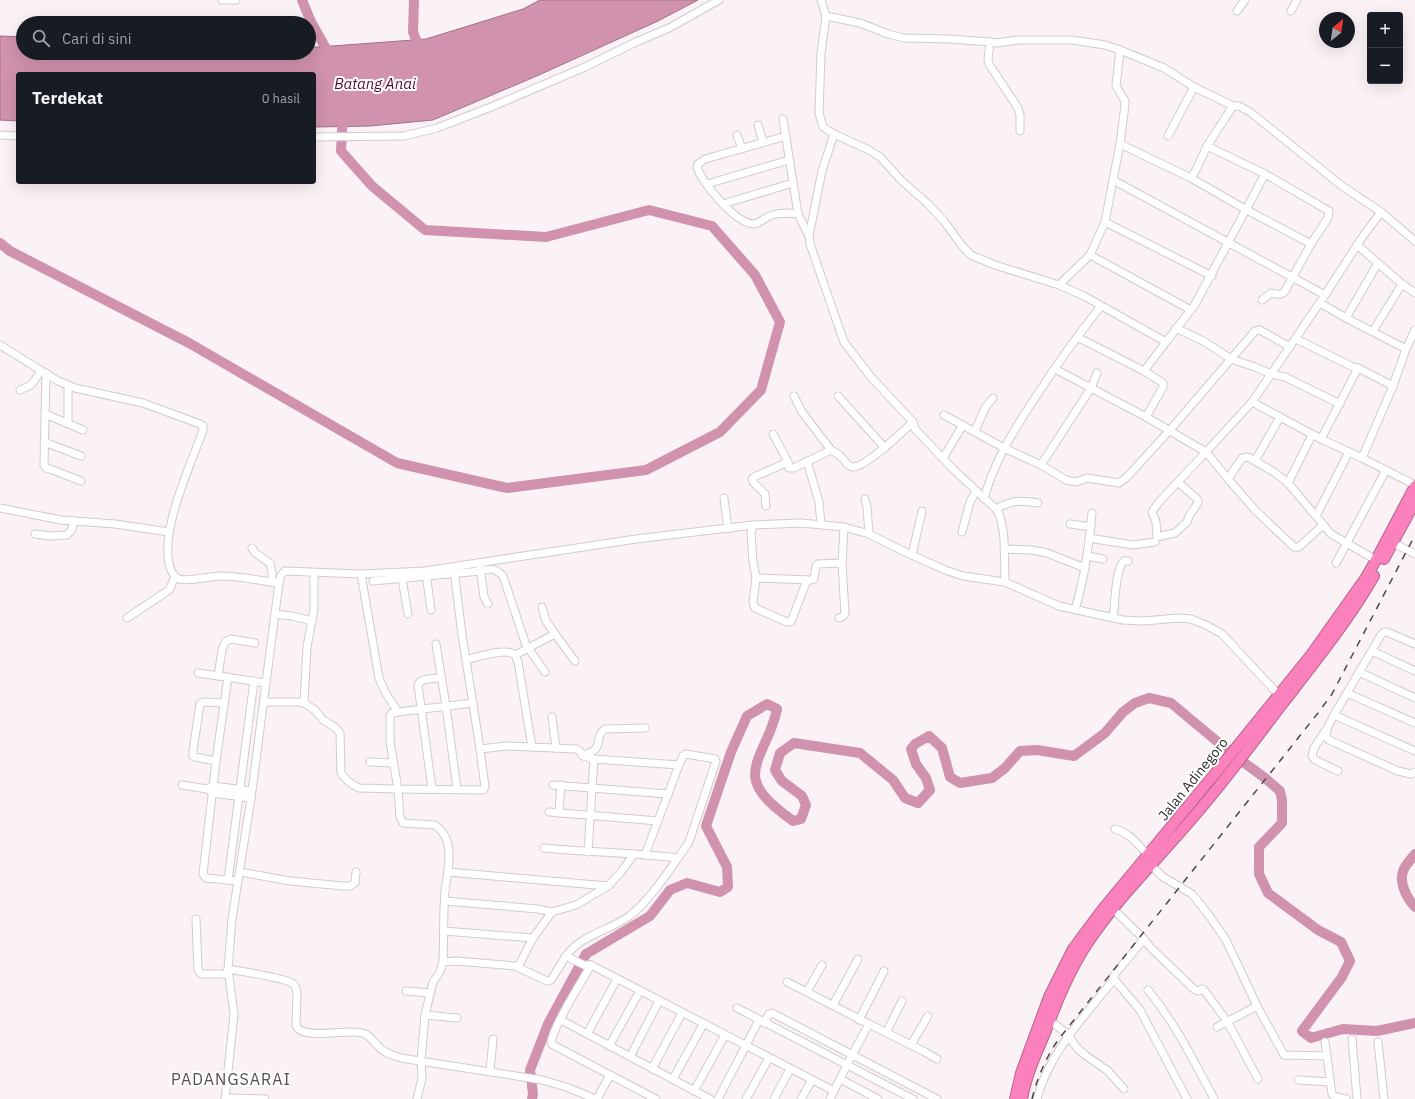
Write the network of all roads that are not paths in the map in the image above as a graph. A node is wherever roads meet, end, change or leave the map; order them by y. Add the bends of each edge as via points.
1 (222, 0) edge
2 (236, 0) edge
3 (719, 0) edge
4 (821, 0) edge
5 (1245, 0) edge
6 (1297, 0) edge
7 (1237, 11) dead end
8 (1291, 11) dead end
9 (826, 16) junction
10 (990, 42) junction
11 (1120, 50) junction
12 (1194, 87) junction
13 (1233, 106) junction
14 (783, 119) dead end
15 (758, 125) dead end
16 (1020, 131) dead end
17 (834, 134) junction
18 (0, 135) edge
19 (737, 135) dead end
20 (16, 136) edge
21 (786, 136) junction
22 (1168, 136) dead end
23 (316, 138) edge
24 (764, 142) junction
25 (1120, 144) junction
26 (1207, 146) junction
27 (742, 149) junction
28 (789, 160) junction
29 (1265, 174) junction
30 (1191, 178) junction
31 (1113, 180) junction
32 (793, 183) junction
33 (707, 184) junction
34 (723, 204) junction
35 (1245, 209) junction
36 (1381, 212) junction
37 (798, 214) junction
38 (1105, 222) junction
39 (809, 236) junction
40 (1415, 241) edge
41 (1228, 242) junction
42 (1311, 244) junction
43 (1357, 245) junction
44 (1090, 255) junction
45 (1378, 263) junction
46 (1212, 276) junction
47 (1294, 278) junction
48 (1402, 284) junction
49 (1059, 285) junction
50 (1415, 293) edge
51 (1325, 295) junction
52 (1262, 300) dead end
53 (1320, 303) junction
54 (1102, 306) junction
55 (1191, 310) junction
56 (1346, 318) junction
57 (1176, 328) junction
58 (1415, 330) edge
59 (1373, 331) junction
60 (1077, 336) junction
61 (1296, 338) junction
62 (1166, 342) junction
63 (1290, 347) junction
64 (1, 348) edge
65 (1406, 349) junction
66 (1231, 359) junction
67 (1358, 368) junction
68 (1055, 369) junction
69 (1144, 371) junction
70 (44, 372) junction
71 (1098, 373) dead end
72 (1271, 374) junction
73 (68, 385) junction
74 (1393, 386) junction
75 (1091, 388) junction
76 (20, 390) dead end
77 (794, 396) dead end
78 (838, 396) dead end
79 (993, 398) dead end
80 (1252, 402) junction
81 (1340, 404) junction
82 (45, 414) junction
83 (944, 415) dead end
84 (1146, 417) junction
85 (1280, 417) junction
86 (913, 422) junction
87 (68, 424) junction
88 (963, 425) junction
89 (83, 430) dead end
90 (1170, 430) junction
91 (975, 431) junction
92 (773, 434) dead end
93 (1312, 435) junction
94 (1320, 439) junction
95 (44, 442) junction
96 (885, 448) junction
97 (1004, 448) junction
98 (831, 450) junction
99 (1206, 452) junction
100 (1350, 452) junction
101 (81, 456) dead end
102 (943, 458) junction
103 (1362, 458) junction
104 (1255, 461) junction
105 (788, 462) junction
106 (807, 462) junction
107 (1041, 465) junction
108 (1386, 470) junction
109 (1228, 479) junction
110 (81, 481) dead end
111 (1178, 482) junction
112 (1288, 483) junction
113 (1415, 486) edge
114 (976, 491) junction
115 (724, 498) dead end
116 (865, 499) dead end
117 (984, 499) junction
118 (1038, 502) dead end
119 (1415, 502) edge
120 (766, 506) dead end
121 (0, 508) edge
122 (996, 509) junction
123 (922, 511) dead end
124 (1092, 513) dead end
125 (1316, 516) junction
126 (74, 521) junction
127 (821, 524) junction
128 (1070, 524) dead end
129 (752, 525) junction
130 (1323, 525) junction
131 (1091, 526) junction
132 (844, 527) junction
133 (728, 529) junction
134 (169, 532) junction
135 (962, 532) dead end
136 (36, 534) dead end
137 (869, 534) junction
138 (1089, 538) junction
139 (1155, 542) dead end
140 (1347, 543) junction
141 (1394, 543) junction
142 (252, 548) dead end
143 (1004, 549) junction
144 (1415, 554) edge
145 (912, 555) junction
146 (1087, 556) junction
147 (1102, 559) dead end
148 (1376, 560) junction
149 (1128, 561) dead end
150 (480, 563) junction
151 (842, 563) junction
152 (1336, 563) dead end
153 (1085, 568) junction
154 (454, 570) junction
155 (481, 571) junction
156 (314, 573) junction
157 (361, 574) junction
158 (426, 574) junction
159 (175, 577) junction
160 (402, 578) junction
161 (756, 578) junction
162 (807, 580) junction
163 (373, 581) dead end
164 (275, 582) junction
165 (1005, 582) junction
166 (488, 604) dead end
167 (542, 607) dead end
168 (1075, 609) junction
169 (431, 610) dead end
170 (275, 614) junction
171 (408, 614) dead end
172 (127, 618) dead end
173 (838, 618) dead end
174 (1113, 618) junction
175 (312, 621) junction
176 (555, 634) junction
177 (254, 643) dead end
178 (436, 644) dead end
179 (1415, 644) edge
180 (528, 649) junction
181 (1372, 651) junction
182 (515, 655) junction
183 (1314, 657) junction
184 (466, 660) junction
185 (575, 661) dead end
186 (1415, 671) edge
187 (545, 672) dead end
188 (1359, 672) junction
189 (198, 673) dead end
190 (218, 676) junction
191 (228, 677) junction
192 (442, 678) junction
193 (254, 681) junction
194 (266, 683) junction
195 (1347, 693) junction
196 (1279, 695) junction
197 (1415, 698) edge
198 (264, 702) junction
199 (224, 703) junction
200 (304, 703) junction
201 (473, 703) junction
202 (446, 706) junction
203 (420, 709) junction
204 (398, 712) junction
205 (1334, 715) junction
206 (552, 717) dead end
207 (1415, 723) edge
208 (645, 728) dead end
209 (1326, 730) junction
210 (1247, 741) junction
211 (532, 747) junction
212 (556, 748) junction
213 (480, 749) junction
214 (1415, 751) edge
215 (582, 755) junction
216 (594, 759) junction
217 (216, 761) junction
218 (370, 762) dead end
219 (393, 763) junction
220 (679, 765) junction
221 (1338, 771) dead end
222 (1415, 772) edge
223 (182, 785) dead end
224 (552, 785) dead end
225 (561, 785) junction
226 (592, 788) junction
227 (211, 789) junction
228 (398, 789) junction
229 (432, 789) junction
230 (457, 789) junction
231 (239, 793) junction
232 (251, 794) junction
233 (668, 794) junction
234 (549, 812) dead end
235 (559, 813) junction
236 (591, 816) junction
237 (658, 821) junction
238 (1115, 829) dead end
239 (544, 848) dead end
240 (588, 852) junction
241 (634, 854) junction
242 (645, 855) junction
243 (678, 858) junction
244 (1150, 860) junction
245 (240, 872) junction
246 (356, 872) dead end
247 (448, 872) junction
248 (228, 880) junction
249 (238, 881) junction
250 (608, 886) junction
251 (1122, 892) junction
252 (445, 901) junction
253 (1113, 909) junction
254 (552, 912) junction
255 (196, 919) dead end
256 (444, 931) junction
257 (533, 938) junction
258 (1144, 939) junction
259 (566, 956) junction
260 (858, 959) dead end
261 (443, 962) junction
262 (587, 965) junction
263 (822, 965) dead end
264 (518, 967) junction
265 (884, 971) dead end
266 (228, 972) junction
267 (617, 979) junction
268 (1114, 979) junction
269 (787, 982) dead end
270 (1148, 990) dead end
271 (640, 991) junction
272 (406, 992) dead end
273 (807, 992) junction
274 (430, 993) junction
275 (659, 1001) junction
276 (902, 1001) dead end
277 (833, 1005) junction
278 (1257, 1006) junction
279 (737, 1008) dead end
280 (682, 1013) junction
281 (425, 1015) junction
282 (928, 1016) dead end
283 (457, 1018) dead end
284 (764, 1019) junction
285 (560, 1020) junction
286 (859, 1020) junction
287 (1050, 1020) junction
288 (1227, 1021) junction
289 (704, 1023) junction
290 (869, 1024) junction
291 (1217, 1027) dead end
292 (886, 1033) junction
293 (587, 1034) junction
294 (725, 1035) junction
295 (1069, 1036) junction
296 (1352, 1038) dead end
297 (493, 1039) dead end
298 (1325, 1042) dead end
299 (1378, 1042) dead end
300 (911, 1045) junction
301 (609, 1046) junction
302 (746, 1046) junction
303 (1327, 1056) junction
304 (630, 1057) junction
305 (769, 1058) junction
306 (849, 1059) junction
307 (937, 1059) dead end
308 (421, 1060) junction
309 (652, 1068) junction
310 (790, 1069) junction
311 (490, 1071) junction
312 (610, 1075) junction
313 (673, 1079) junction
314 (840, 1079) junction
315 (1258, 1079) dead end
316 (812, 1080) junction
317 (1298, 1080) dead end
318 (1330, 1082) junction
319 (1124, 1089) dead end
320 (694, 1091) junction
321 (834, 1091) junction
322 (226, 1098) edge
323 (265, 1099) edge
324 (417, 1099) edge
325 (596, 1099) edge
326 (656, 1099) edge
327 (710, 1099) edge
328 (718, 1099) edge
329 (746, 1099) edge
330 (774, 1099) edge
331 (801, 1099) edge
332 (830, 1099) edge
333 (878, 1099) edge
334 (912, 1099) edge
335 (937, 1099) edge
336 (1015, 1099) edge
337 (1022, 1099) edge
338 (1037, 1099) edge
339 (1187, 1099) edge
340 (1214, 1099) edge
341 (1346, 1099) edge
342 (1357, 1099) edge
343 (1384, 1099) edge

1 - 2 street
3 - 23 street via 669,28 552,82 437,128 404,136
4 - 9 street
5 - 7 street
6 - 8 street
9 - 10 street via 860,23 904,38
9 - 17 street via 821,53 819,113 823,127
10 - 11 street via 1072,40
10 - 16 street via 988,59 1018,108
11 - 12 street via 1164,68
11 - 25 street via 1116,86 1126,105
12 - 13 street
12 - 22 street
13 - 26 street
13 - 36 street via 1244,108 1342,186
14 - 21 street
15 - 24 street
17 - 39 street via 822,171
17 - 49 street via 880,157 944,221 971,255
18 - 20 street
19 - 27 street
21 - 24 street
21 - 28 street
24 - 27 street
25 - 30 street
25 - 31 street
26 - 29 street
26 - 30 street
27 - 33 street via 706,159 698,164 698,171
28 - 32 street
28 - 33 street
29 - 35 street
29 - 42 street via 1329,211 1328,218
30 - 35 street
31 - 38 street
31 - 41 street
32 - 34 street
32 - 37 street
33 - 34 street
34 - 37 street via 740,218 756,224 770,216
35 - 41 street
35 - 42 street
36 - 40 street
36 - 43 street
37 - 39 street
38 - 44 street
38 - 46 street
39 - 86 street via 844,342 871,377
41 - 46 street
41 - 47 street
42 - 47 street
43 - 45 street
43 - 51 street
44 - 49 street
44 - 55 street
45 - 48 street
45 - 56 street
46 - 55 street
47 - 51 street
47 - 52 street via 1283,294 1271,293
48 - 50 street
48 - 59 street
49 - 54 street
51 - 53 street
53 - 56 street
53 - 61 street
54 - 60 street
54 - 62 street
55 - 57 street
56 - 59 street
57 - 62 street
57 - 66 street via 1205,342
58 - 65 street
59 - 65 street
60 - 68 street
60 - 69 street
61 - 63 street
61 - 67 street via 1353,368
62 - 69 street
63 - 66 street via 1258,330
63 - 72 street
64 - 70 street
65 - 74 street
66 - 72 street
66 - 90 street
67 - 74 street
67 - 81 street
68 - 75 street
68 - 97 street
69 - 84 street via 1164,384
70 - 73 street
70 - 76 street via 31,385
70 - 82 street
71 - 75 street
72 - 80 street
72 - 81 street via 1285,377
73 - 87 street
73 - 134 street via 143,404 203,426
74 - 103 street
75 - 84 street
75 - 107 street
77 - 98 street via 802,412
78 - 96 street
79 - 91 street via 985,408
80 - 85 street
80 - 99 street
81 - 94 street
82 - 87 street
82 - 95 street
83 - 88 street
84 - 90 street
85 - 93 street
85 - 104 street
86 - 96 street
86 - 102 street via 915,429
87 - 89 street
88 - 91 street
88 - 102 street
90 - 99 street
90 - 107 street via 1119,483 1087,478 1071,482
91 - 97 street
92 - 105 street
93 - 94 street
93 - 112 street
94 - 100 street
95 - 101 street
95 - 110 street via 46,468
96 - 98 street via 852,468
97 - 107 street
97 - 117 street via 987,485
98 - 106 street
99 - 109 street
99 - 111 street
100 - 103 street
100 - 125 street
102 - 114 street
103 - 108 street
104 - 109 street via 1248,457 1242,458
104 - 112 street
105 - 106 street via 789,468 792,469
105 - 120 street via 752,479 765,494
106 - 127 street via 819,502
108 - 113 street
108 - 140 street
109 - 130 street via 1255,510 1294,547 1299,547
111 - 111 street via 1152,512 1157,537 1175,533 1187,522 1198,502
112 - 125 street
113 - 148 highway, Jalan Adinegoro
114 - 117 street
114 - 135 street via 970,502
115 - 133 street
116 - 137 street
117 - 122 street
118 - 122 street via 1016,501
119 - 141 highway, Jalan Adinegoro
121 - 126 street
122 - 143 street via 1002,519
123 - 145 street
124 - 131 street
125 - 130 street
126 - 134 street
126 - 136 street via 72,530 67,535
127 - 129 street
127 - 132 street
128 - 131 street
129 - 133 street
129 - 161 street
130 - 140 street via 1331,534
131 - 138 street
132 - 137 street
132 - 151 street
133 - 150 street via 636,539
134 - 159 street via 169,563
137 - 145 street
138 - 139 street via 1133,545
138 - 146 street
140 - 148 street
140 - 152 street
141 - 144 street
141 - 183 highway, Jalan Adinegoro via 1367,589
142 - 164 street via 255,554 270,563
143 - 153 street via 1047,553
143 - 165 street
145 - 165 street via 963,576
146 - 147 street
146 - 153 street
148 - 183 highway, Jalan Adinegoro
149 - 174 street via 1124,560 1121,564
150 - 154 street
150 - 155 street
151 - 162 street via 818,564 814,578
151 - 173 street via 845,614
153 - 168 street
154 - 155 street
154 - 158 street
154 - 184 street
155 - 166 street via 484,597
155 - 180 street via 491,568 503,576
156 - 157 street
156 - 164 street via 285,571
156 - 175 street
157 - 158 street
157 - 204 street via 379,678
158 - 160 street
158 - 169 street
159 - 164 street via 182,580 231,576
159 - 172 street via 169,590
160 - 163 street
160 - 171 street
161 - 162 street
161 - 162 street via 753,602 755,608 789,622
164 - 170 street
165 - 168 street via 1059,606
167 - 176 street via 546,621
168 - 174 street
170 - 175 street
170 - 194 street
174 - 196 street via 1144,621 1178,618 1191,619 1206,625 1222,634
175 - 200 street via 307,647
176 - 180 street
176 - 185 street
177 - 190 street via 230,639 225,642
178 - 192 street
179 - 181 street via 1384,632
180 - 182 street
180 - 187 street
181 - 186 street
181 - 188 street
182 - 184 street via 509,652
182 - 211 street
183 - 196 highway, Jalan Adinegoro
183 - 210 highway, Jalan Adinegoro
184 - 201 street
188 - 195 street
188 - 197 street
189 - 190 street
190 - 191 street
191 - 193 street
191 - 199 street
192 - 202 street
192 - 203 street via 422,680 418,683
193 - 194 street
193 - 231 street
194 - 198 street
195 - 205 street
195 - 207 street
196 - 210 highway, Jalan Adinegoro
198 - 200 street
198 - 232 street
199 - 217 street
199 - 217 street via 200,704 193,751 195,757
200 - 228 street via 340,733 343,777 359,788
201 - 202 street
201 - 213 street
202 - 203 street
202 - 230 street
203 - 204 street
203 - 229 street
204 - 219 street via 390,716
205 - 209 street
205 - 214 street
206 - 212 street
208 - 215 street via 604,729 596,749
209 - 221 street via 1314,748 1312,756
209 - 222 street via 1329,740 1398,771 1411,774
210 - 244 highway, Jalan Adinegoro via 1222,773 1197,813
211 - 212 street
211 - 213 street
212 - 215 street via 579,749
213 - 230 street via 484,788
215 - 216 street
216 - 220 street
216 - 226 street
217 - 227 street
218 - 219 street
219 - 228 street
220 - 233 street
220 - 243 street via 686,754 715,758 716,761 689,842
223 - 227 street
224 - 225 street
225 - 226 street
225 - 235 street
226 - 233 street
226 - 236 street
227 - 231 street
227 - 248 street via 203,874 206,878
228 - 229 street
228 - 247 street via 400,817 403,823 435,825 440,828 448,846
229 - 230 street
231 - 232 street
231 - 248 street
232 - 245 street
233 - 237 street
234 - 235 street
235 - 236 street
236 - 237 street
236 - 240 street
237 - 242 street
238 - 244 street via 1128,834
239 - 240 street
240 - 241 street
241 - 242 street
241 - 250 street
242 - 243 street
243 - 259 street via 654,890 628,917 576,944
244 - 251 highway, Jalan Adinegoro
244 - 278 street via 1163,877 1197,899 1226,940
245 - 246 street via 278,880 343,886 355,883
245 - 249 street
247 - 250 street
247 - 252 street
248 - 249 street
249 - 266 street
250 - 254 street via 576,905
251 - 253 highway
251 - 336 highway via 1088,928 1062,971 1049,997 1020,1073
252 - 254 street
252 - 256 street
253 - 258 street
253 - 287 highway via 1089,940 1072,968
254 - 257 street
255 - 266 street via 198,970 201,974
256 - 257 street
256 - 261 street
257 - 264 street
258 - 268 street via 1115,974
258 - 288 street via 1195,990 1204,990
259 - 262 street
259 - 264 street via 549,981
260 - 277 street
261 - 264 street
261 - 274 street
262 - 267 street
262 - 285 street
263 - 273 street
265 - 286 street
266 - 308 street via 284,980 294,984 298,994 296,1026 302,1031 318,1034 365,1033 388,1054
266 - 322 street via 234,1014
267 - 271 street
267 - 293 street
268 - 295 street
268 - 339 street via 1140,1010
269 - 273 street
270 - 340 street via 1163,1008 1185,1044
271 - 275 street
271 - 301 street
272 - 274 street
273 - 277 street
274 - 281 street
275 - 280 street
275 - 304 street
276 - 292 street
277 - 286 street
278 - 288 street
278 - 303 street via 1284,1055
279 - 284 street
280 - 289 street
280 - 309 street
281 - 283 street
281 - 308 street
282 - 300 street
284 - 302 street
284 - 306 street
284 - 306 street via 772,1013
285 - 293 street
285 - 312 street via 551,1040 553,1045
286 - 290 street
287 - 295 street
287 - 337 highway via 1032,1064
288 - 291 street
288 - 315 street
289 - 294 street
289 - 313 street
290 - 292 street
290 - 306 street
292 - 300 street
293 - 301 street
294 - 302 street
294 - 320 street
295 - 319 street via 1078,1049 1108,1071
295 - 338 street via 1054,1058
296 - 342 street
297 - 311 street
298 - 303 street
299 - 343 street
300 - 307 street
301 - 304 street
302 - 305 street
302 - 328 street
303 - 318 street
304 - 309 street
305 - 310 street
305 - 329 street
306 - 314 street
306 - 334 street
306 - 335 street
308 - 311 street
308 - 324 street via 422,1078
309 - 313 street
310 - 316 street
310 - 330 street
311 - 325 street via 542,1080
312 - 325 street
312 - 326 street
313 - 320 street
314 - 321 street
314 - 333 street
316 - 321 street
316 - 331 street
317 - 318 street
318 - 341 street via 1332,1094
320 - 327 street
321 - 332 street
322 - 323 street

